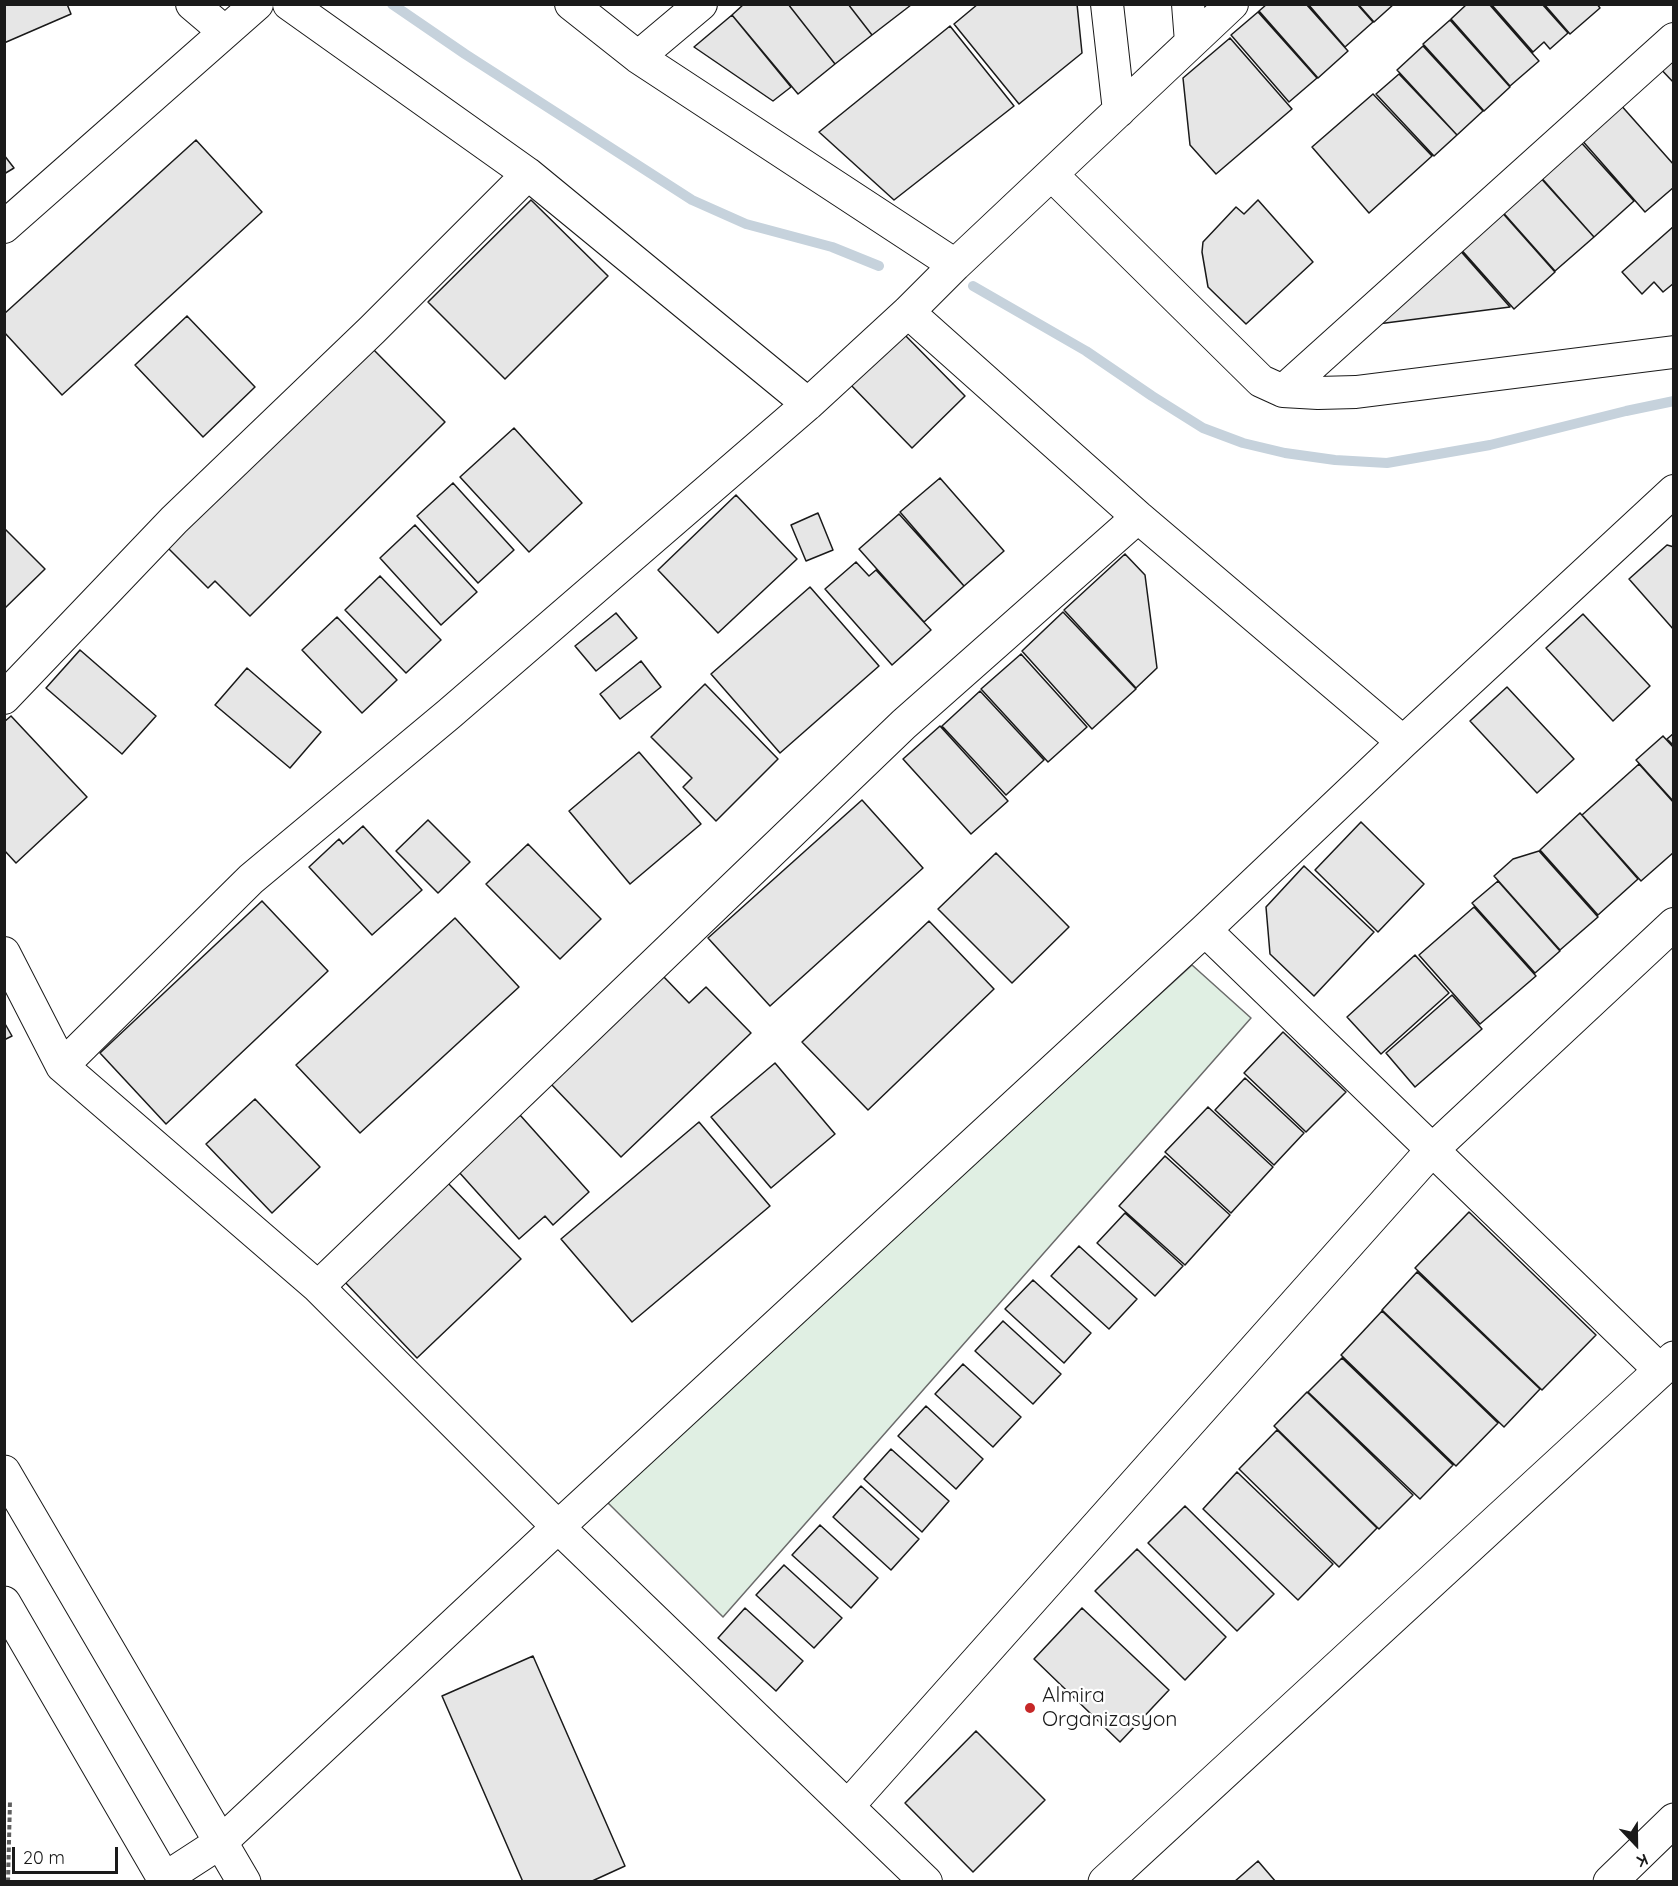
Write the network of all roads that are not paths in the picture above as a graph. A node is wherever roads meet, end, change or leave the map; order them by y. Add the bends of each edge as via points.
1 (192, 4) edge
2 (257, 4) edge
3 (289, 4) edge
4 (571, 4) edge
5 (701, 4) edge
6 (1107, 4) edge
7 (1188, 4) edge
8 (1232, 4) edge
9 (225, 32) junction
10 (1674, 39) edge
11 (1191, 42) junction
12 (638, 57) junction
13 (1119, 111) junction
14 (528, 174) junction
15 (1052, 175) junction
16 (4, 227) edge
17 (955, 266) junction
18 (908, 312) junction
19 (1674, 352) edge
20 (1282, 391) junction
21 (808, 404) junction
22 (1674, 491) edge
23 (1138, 517) junction
24 (1662, 517) edge
25 (4, 698) edge
26 (1403, 742) junction
27 (1674, 924) edge
28 (1205, 930) junction
29 (4, 953) edge
30 (62, 1066) junction
31 (1432, 1150) junction
32 (318, 1287) junction
33 (1667, 1364) edge
34 (4, 1473) edge
35 (558, 1527) junction
36 (4, 1603) edge
37 (848, 1806) junction
38 (1674, 1820) edge
39 (221, 1842) junction
40 (165, 1880) edge
41 (244, 1881) edge
42 (926, 1881) edge
43 (1105, 1881) edge
44 (1610, 1881) edge

1 - 9 street
2 - 9 street
3 - 14 street
4 - 12 street
5 - 12 street
6 - 13 street
7 - 11 street
8 - 11 street
9 - 16 street
10 - 20 street
11 - 13 street
12 - 17 street
13 - 15 street
14 - 21 street
14 - 25 street via 174,520
15 - 17 street
15 - 20 street via 1261,381
17 - 18 street
18 - 21 street
18 - 23 street
19 - 20 street via 1356,392
21 - 30 street via 449,714 250,879
22 - 24 street
23 - 26 street
23 - 32 street via 903,724
24 - 26 street
26 - 28 street
27 - 31 street
28 - 31 street
28 - 35 street
29 - 30 street
30 - 32 street
31 - 33 street
31 - 37 street
32 - 35 street
33 - 43 main road
34 - 39 main road
35 - 37 street
35 - 39 street
36 - 40 main road
37 - 42 street
38 - 44 main road
39 - 40 street
39 - 41 main road

